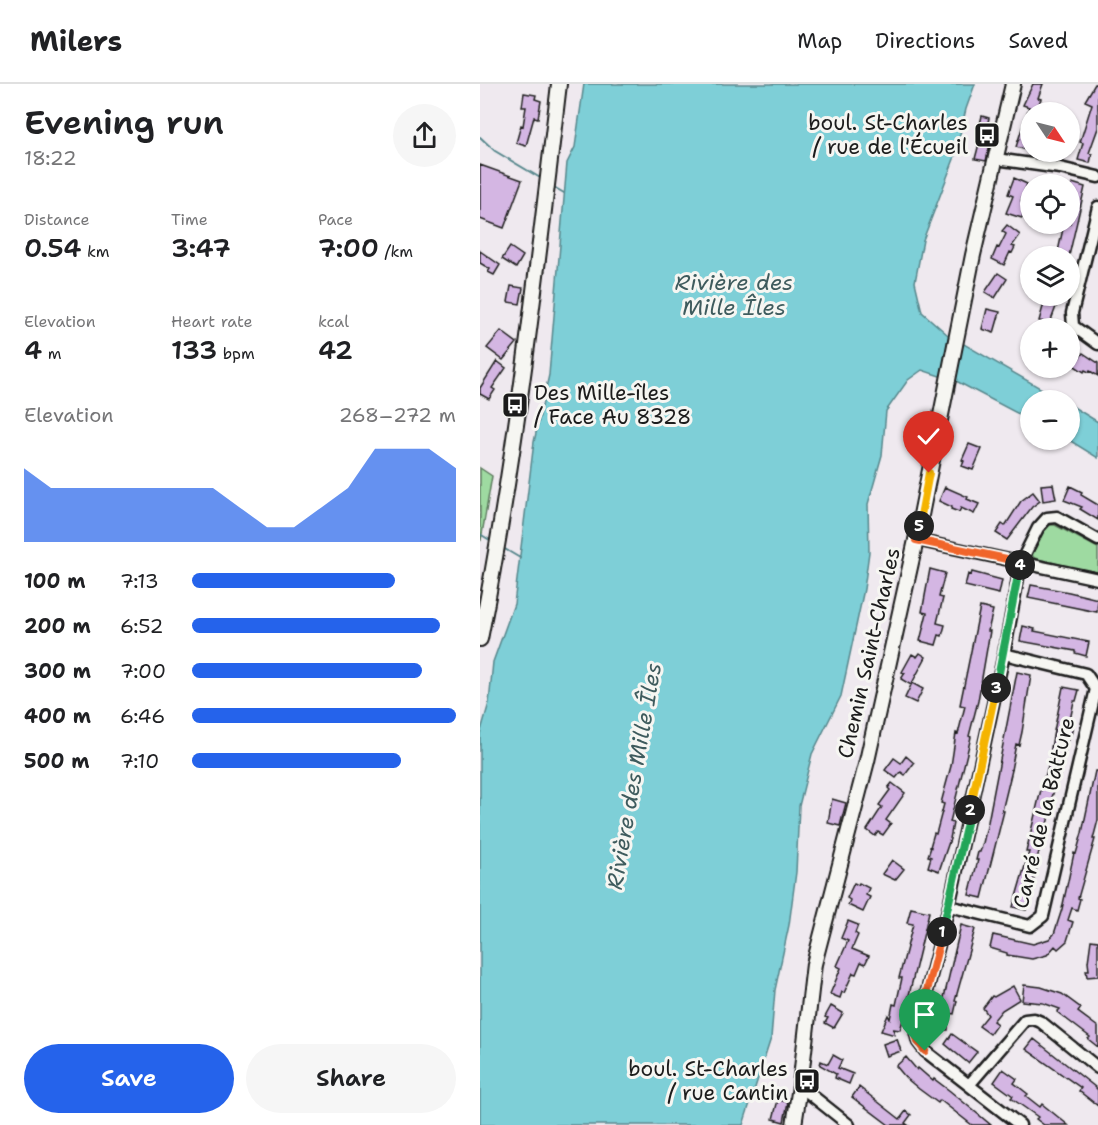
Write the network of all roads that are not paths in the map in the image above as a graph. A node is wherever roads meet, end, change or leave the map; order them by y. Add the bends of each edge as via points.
1 (559, 84) edge
2 (1013, 84) edge
3 (996, 159) junction
4 (1098, 177) edge
5 (1098, 207) edge
6 (1098, 344) edge
7 (916, 540) junction
8 (1098, 540) edge
9 (1021, 562) junction
10 (1098, 579) edge
11 (480, 639) edge
12 (1004, 654) junction
13 (949, 906) junction
14 (1098, 1068) edge
15 (969, 1085) junction
16 (800, 1086) junction
17 (794, 1125) edge
18 (849, 1125) edge
19 (1020, 1125) edge

1 - 11 main road via 533,304
2 - 3 main road, Chemin Saint-Charles
3 - 4 street
3 - 7 main road, Chemin Saint-Charles via 972,255
5 - 6 street via 1072,313 1073,326
7 - 9 street
7 - 16 main road, Chemin Saint-Charles via 867,761 814,964
8 - 9 street via 1057,517 1047,518
9 - 10 street
9 - 12 street
12 - 13 street
12 - 13 street, Carré de la Batture via 1086,674 1095,688 1043,916 1030,926
13 - 15 street via 916,1034 925,1051
14 - 15 street via 1041,1022 1025,1020
15 - 19 street
16 - 17 main road, Chemin Saint-Charles
16 - 18 street

